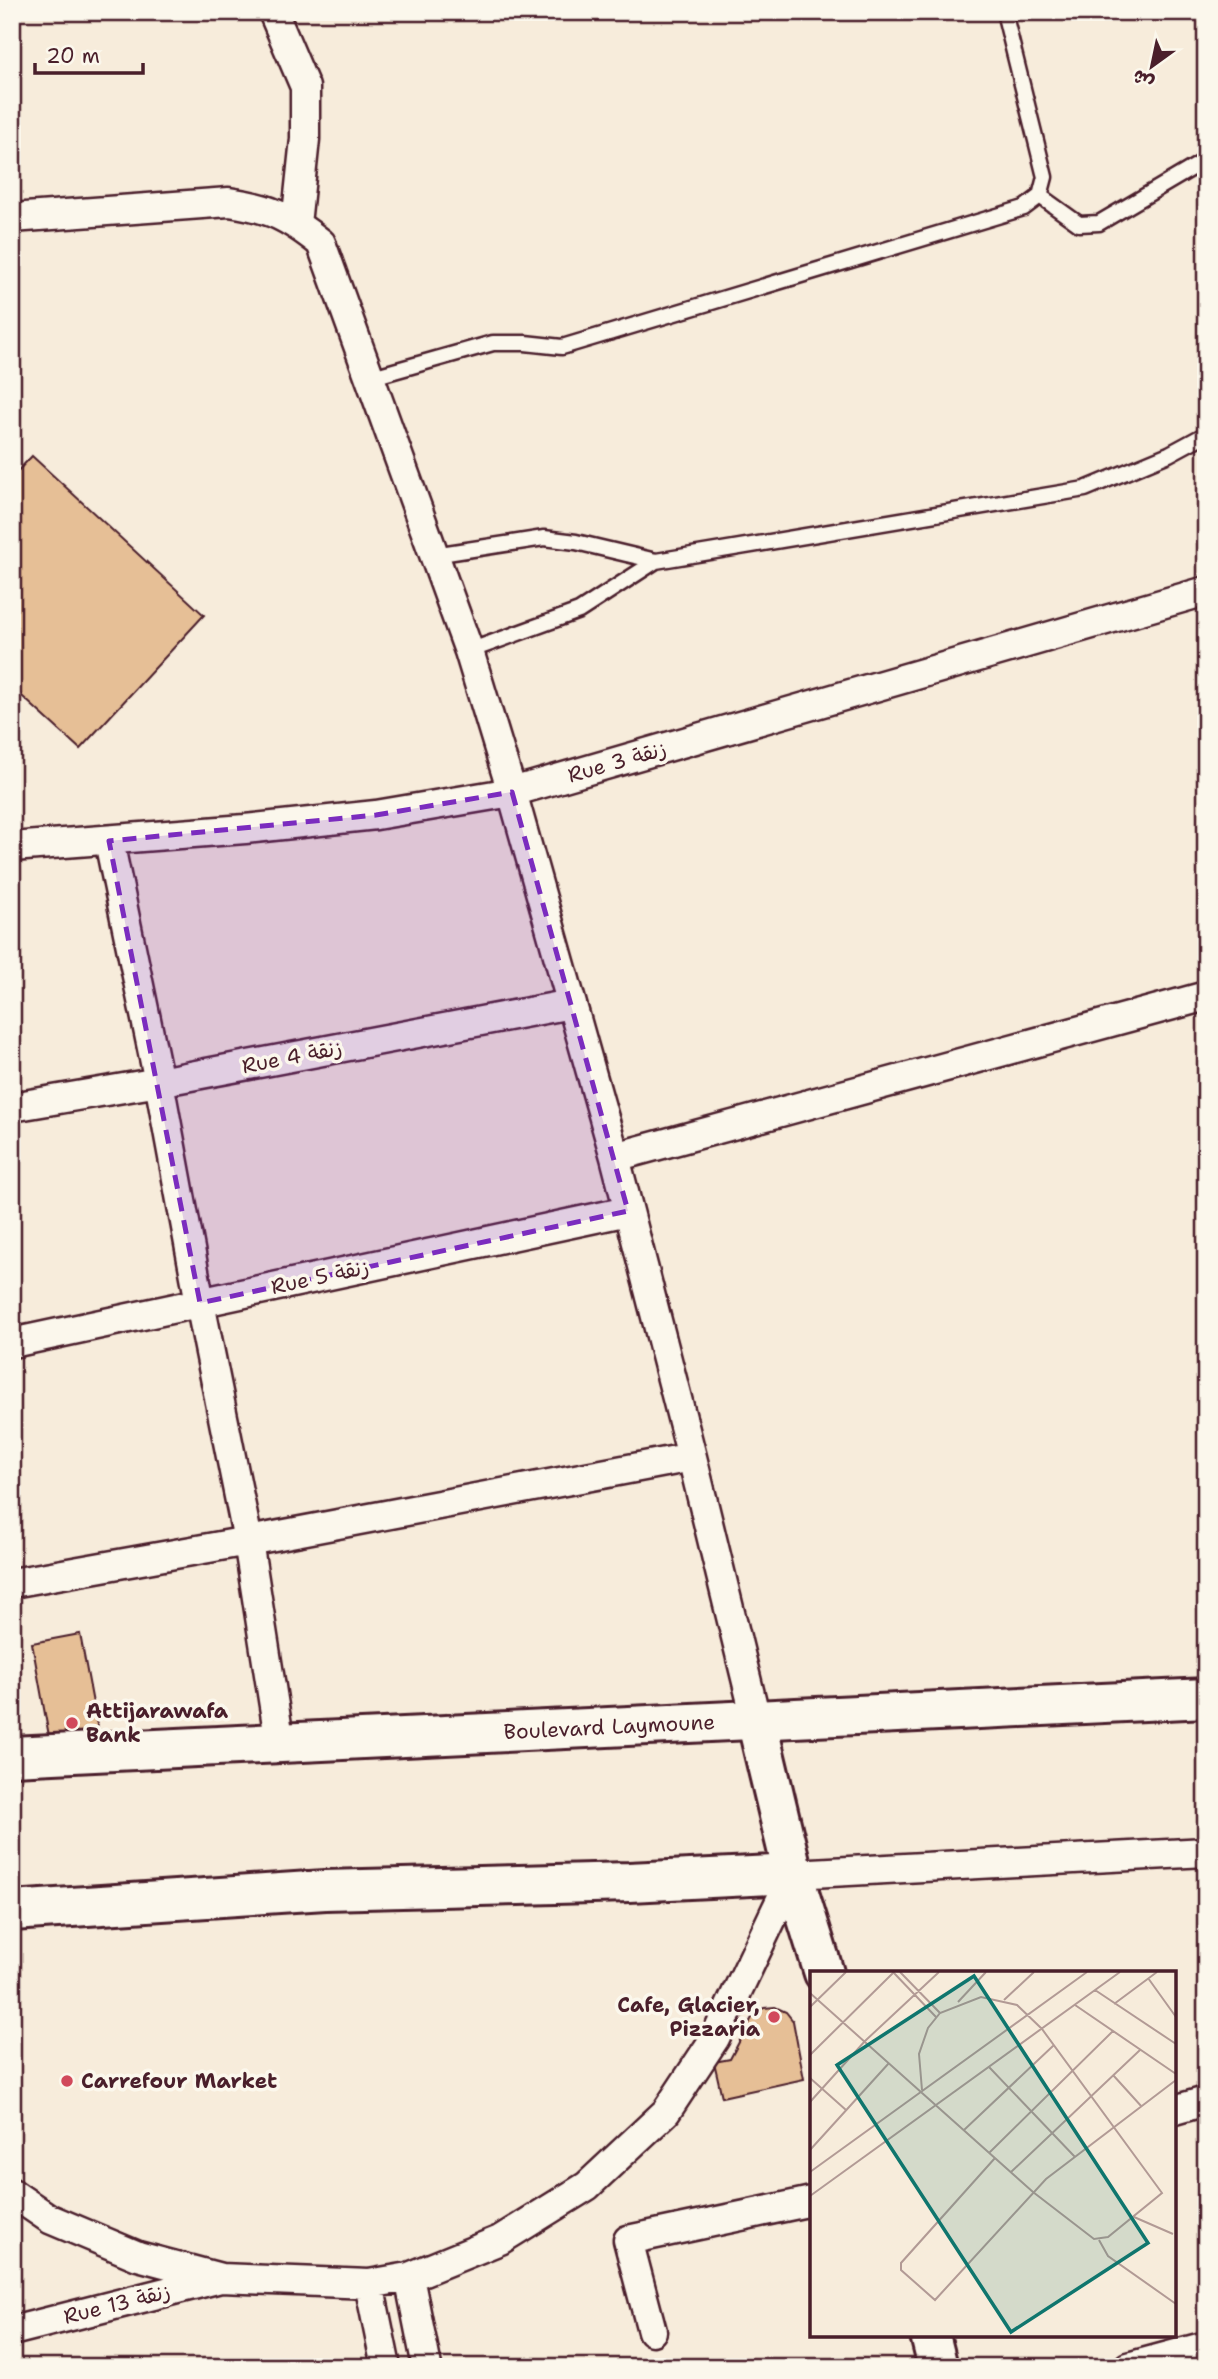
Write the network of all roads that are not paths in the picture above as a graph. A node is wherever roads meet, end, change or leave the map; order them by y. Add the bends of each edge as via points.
1 (272, 12) edge
2 (1004, 12) edge
3 (1206, 160) edge
4 (1040, 196) junction
5 (12, 218) edge
6 (296, 223) junction
7 (369, 377) junction
8 (1206, 433) edge
9 (434, 555) junction
10 (656, 561) junction
11 (1206, 591) edge
12 (469, 650) junction
13 (512, 792) junction
14 (108, 841) junction
15 (12, 848) edge
16 (1206, 996) edge
17 (571, 1004) junction
18 (159, 1082) junction
19 (12, 1107) edge
20 (615, 1157) junction
21 (628, 1212) junction
22 (200, 1303) junction
23 (12, 1343) edge
24 (692, 1457) junction
25 (248, 1541) junction
26 (12, 1583) edge
27 (1206, 1698) edge
28 (756, 1720) junction
29 (280, 1744) junction
30 (12, 1756) edge
31 (1206, 1852) edge
32 (793, 1874) junction
33 (12, 1911) edge
34 (823, 1971) edge
35 (1206, 2102) edge
36 (1176, 2110) edge
37 (12, 2193) edge
38 (810, 2201) edge
39 (409, 2277) junction
40 (221, 2278) junction
41 (369, 2284) junction
42 (12, 2331) edge
43 (652, 2331) dead end
44 (930, 2337) edge
45 (1206, 2346) edge
46 (386, 2367) edge
47 (427, 2367) edge
48 (938, 2367) edge
49 (1128, 2367) edge

1 - 6 street via 305,87
2 - 4 lane via 1045,177
3 - 4 lane via 1099,223 1079,224
4 - 7 lane via 1024,208 562,347 493,343
5 - 6 street via 229,202 261,207
6 - 7 street via 321,243
7 - 9 street
8 - 10 lane via 1169,454 1085,489
9 - 10 lane via 544,538
9 - 12 street
10 - 12 lane via 579,611
11 - 13 street, Rue 3 زنقة
12 - 13 street
13 - 14 street, Rue 3 زنقة via 376,816
13 - 17 street
14 - 15 street, Rue 3 زنقة
14 - 18 street
16 - 20 street
17 - 18 street, Rue 4 زنقة
17 - 20 street
18 - 19 street, Rue 4 زنقة
18 - 22 street
20 - 21 street
21 - 22 street, Rue 5 زنقة
21 - 24 street
22 - 23 street, Rue 5 زنقة
22 - 25 street
24 - 25 street
24 - 28 street
25 - 26 street
25 - 29 street
27 - 28 street, Boulevard Laymoune
28 - 29 street, Boulevard Laymoune
28 - 32 street
29 - 30 street, Boulevard Laymoune
31 - 32 street
32 - 33 street via 325,1890
32 - 34 street
32 - 39 street via 715,2038 666,2112 587,2186 500,2240
35 - 36 street
37 - 40 street via 50,2219 138,2256
38 - 43 street via 628,2240
39 - 41 street
39 - 47 street
40 - 41 street
40 - 42 street, Rue 13 زنقة
41 - 46 street
44 - 48 street
45 - 49 street

